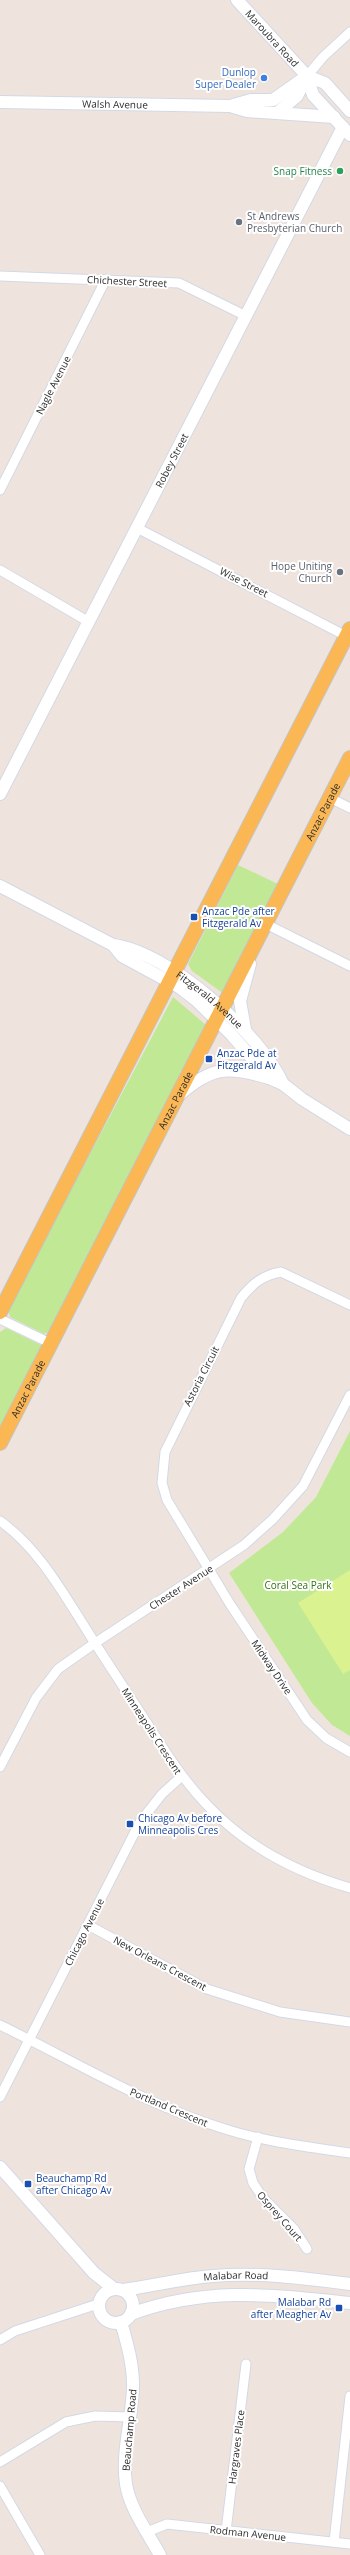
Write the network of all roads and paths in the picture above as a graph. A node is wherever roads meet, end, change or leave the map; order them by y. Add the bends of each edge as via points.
1 (237, 0) edge
2 (350, 32) edge
3 (307, 76) junction
4 (0, 102) edge
5 (230, 106) junction
6 (350, 111) edge
7 (277, 113) junction
8 (334, 117) junction
9 (346, 131) edge
10 (0, 276) edge
11 (106, 279) junction
12 (246, 316) junction
13 (0, 490) edge
14 (137, 528) junction
15 (0, 570) edge
16 (89, 622) junction
17 (349, 634) edge
18 (350, 758) edge
19 (0, 794) edge
20 (330, 798) junction
21 (350, 808) edge
22 (0, 886) edge
23 (263, 930) junction
24 (350, 966) edge
25 (173, 977) junction
26 (221, 1014) junction
27 (246, 1034) junction
28 (269, 1078) junction
29 (283, 1084) junction
30 (176, 1098) junction
31 (350, 1129) edge
32 (350, 1305) edge
33 (0, 1312) edge
34 (0, 1319) edge
35 (52, 1344) junction
36 (350, 1395) edge
37 (0, 1443) edge
38 (0, 1521) edge
39 (209, 1569) junction
40 (95, 1643) junction
41 (350, 1752) edge
42 (0, 1767) edge
43 (182, 1776) junction
44 (350, 1888) edge
45 (88, 1925) junction
46 (350, 2022) edge
47 (0, 2025) edge
48 (29, 2040) junction
49 (0, 2097) edge
50 (258, 2137) junction
51 (350, 2153) edge
52 (0, 2167) edge
53 (307, 2249) dead end
54 (94, 2273) junction
55 (350, 2284) edge
56 (118, 2289) junction
57 (99, 2301) junction
58 (350, 2303) edge
59 (131, 2314) junction
60 (121, 2322) junction
61 (0, 2340) edge
62 (246, 2364) dead end
63 (350, 2396) edge
64 (130, 2416) junction
65 (0, 2462) edge
66 (0, 2486) edge
67 (226, 2531) junction
68 (147, 2532) junction
69 (334, 2542) junction
70 (350, 2544) edge
71 (40, 2555) edge
72 (160, 2555) edge

1 - 3 street, Maroubra Road
2 - 3 street
3 - 5 street, Walsh Avenue via 273,100 251,100
3 - 6 street, Maroubra Road via 325,83
3 - 7 street via 297,96
3 - 8 street, Maroubra Road via 313,95
4 - 5 street, Walsh Avenue
5 - 7 street, Walsh Avenue via 247,111
7 - 8 street, Walsh Avenue
8 - 9 street, Maroubra Road
9 - 12 street, Robey Street
10 - 11 street, Chichester Street
11 - 12 street, Chichester Street via 179,283
11 - 13 street, Nagle Avenue
12 - 14 street, Robey Street
14 - 16 street, Robey Street
14 - 17 street, Wise Street
15 - 16 street
16 - 19 street, Robey Street
17 - 25 main road
18 - 20 main road, Anzac Parade
20 - 21 street
20 - 23 main road, Anzac Parade
22 - 25 street, Fitzgerald Avenue via 112,945 122,956
23 - 24 street
23 - 26 main road, Anzac Parade
23 - 27 street via 240,995 240,1012
25 - 26 street, Fitzgerald Avenue via 190,995
25 - 33 main road
26 - 27 street, Fitzgerald Avenue
26 - 28 street, Fitzgerald Avenue
26 - 30 main road, Anzac Parade
27 - 29 street, Fitzgerald Avenue via 277,1071
28 - 29 street, Fitzgerald Avenue
28 - 30 street via 248,1072 217,1070 197,1079
29 - 31 street, Fitzgerald Avenue
30 - 35 main road, Anzac Parade
32 - 39 street, Astoria Circuit via 281,1272 269,1274 258,1280 241,1298 170,1439 162,1464 162,1483 167,1500
34 - 35 street
35 - 37 main road, Anzac Parade
36 - 39 street, Chester Avenue via 303,1486 244,1545
38 - 40 street, Minneapolis Crescent via 56,1580
39 - 40 street, Chester Avenue
39 - 41 street, Midway Drive via 307,1720 326,1738
40 - 42 street, Chester Avenue via 63,1666 50,1679 36,1698
40 - 43 street, Minneapolis Crescent
43 - 44 street, Minneapolis Crescent via 210,1809 262,1850 316,1876
43 - 45 street, Chicago Avenue via 162,1794 140,1822
45 - 46 street, New Orleans Crescent via 207,1989 280,2012
45 - 48 street, Chicago Avenue
47 - 48 street, Portland Crescent
48 - 49 street, Chicago Avenue
48 - 50 street, Portland Crescent via 159,2104 227,2130
50 - 51 street, Portland Crescent
50 - 53 street, Osprey Court via 249,2170 253,2183 263,2198 294,2229
52 - 54 street
54 - 56 street
54 - 57 street via 100,2288
55 - 56 street, Malabar Road via 290,2276 250,2275 178,2280
56 - 57 street via 103,2294
56 - 59 street via 132,2300
57 - 60 street via 99,2309 104,2319 109,2322
57 - 61 street via 15,2331
58 - 59 street, Malabar Road via 265,2294 235,2294 166,2303
59 - 60 street
60 - 64 street, Beauchamp Road via 132,2362
62 - 67 street, Hargraves Place
63 - 69 street
64 - 65 street via 95,2416 66,2422
64 - 68 street, Beauchamp Road via 126,2486 132,2505
66 - 71 street
67 - 68 street, Rodman Avenue via 168,2524
67 - 69 street, Rodman Avenue
68 - 72 street, Beauchamp Road
69 - 70 street, Rodman Avenue

